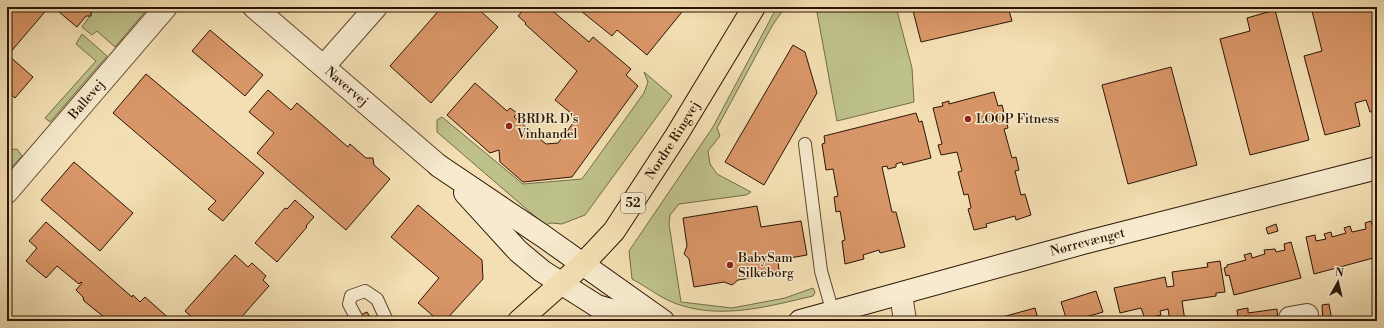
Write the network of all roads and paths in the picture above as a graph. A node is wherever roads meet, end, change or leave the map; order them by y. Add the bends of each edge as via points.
1 (166, 7) edge
2 (254, 7) edge
3 (376, 7) edge
4 (751, 11) edge
5 (324, 66) junction
6 (805, 144) dead end
7 (440, 166) junction
8 (1377, 168) edge
9 (7, 192) edge
10 (583, 264) junction
11 (563, 283) junction
12 (901, 294) junction
13 (833, 313) junction
14 (358, 321) edge
15 (387, 321) edge
16 (519, 321) edge
17 (649, 321) edge
18 (663, 321) edge
19 (800, 321) edge
20 (905, 321) edge

1 - 9 street, Ballevej
2 - 5 street, Navervej
3 - 5 street
4 - 10 main road, Nordre Ringvej / 52 via 676,136 614,231
5 - 7 street, Navervej
6 - 13 lane via 822,271
7 - 10 street, Navervej
7 - 11 street, Navervej via 518,251 542,271
8 - 12 street, Nørrevænget via 1083,243
10 - 11 main road, Nordre Ringvej / 52
10 - 18 street
11 - 16 main road, Nordre Ringvej / 52
11 - 17 street via 597,306
12 - 13 street, Nørrevænget
12 - 20 street
13 - 19 street, Nørrevænget
14 - 15 lane via 349,304 351,296 365,291 377,299

